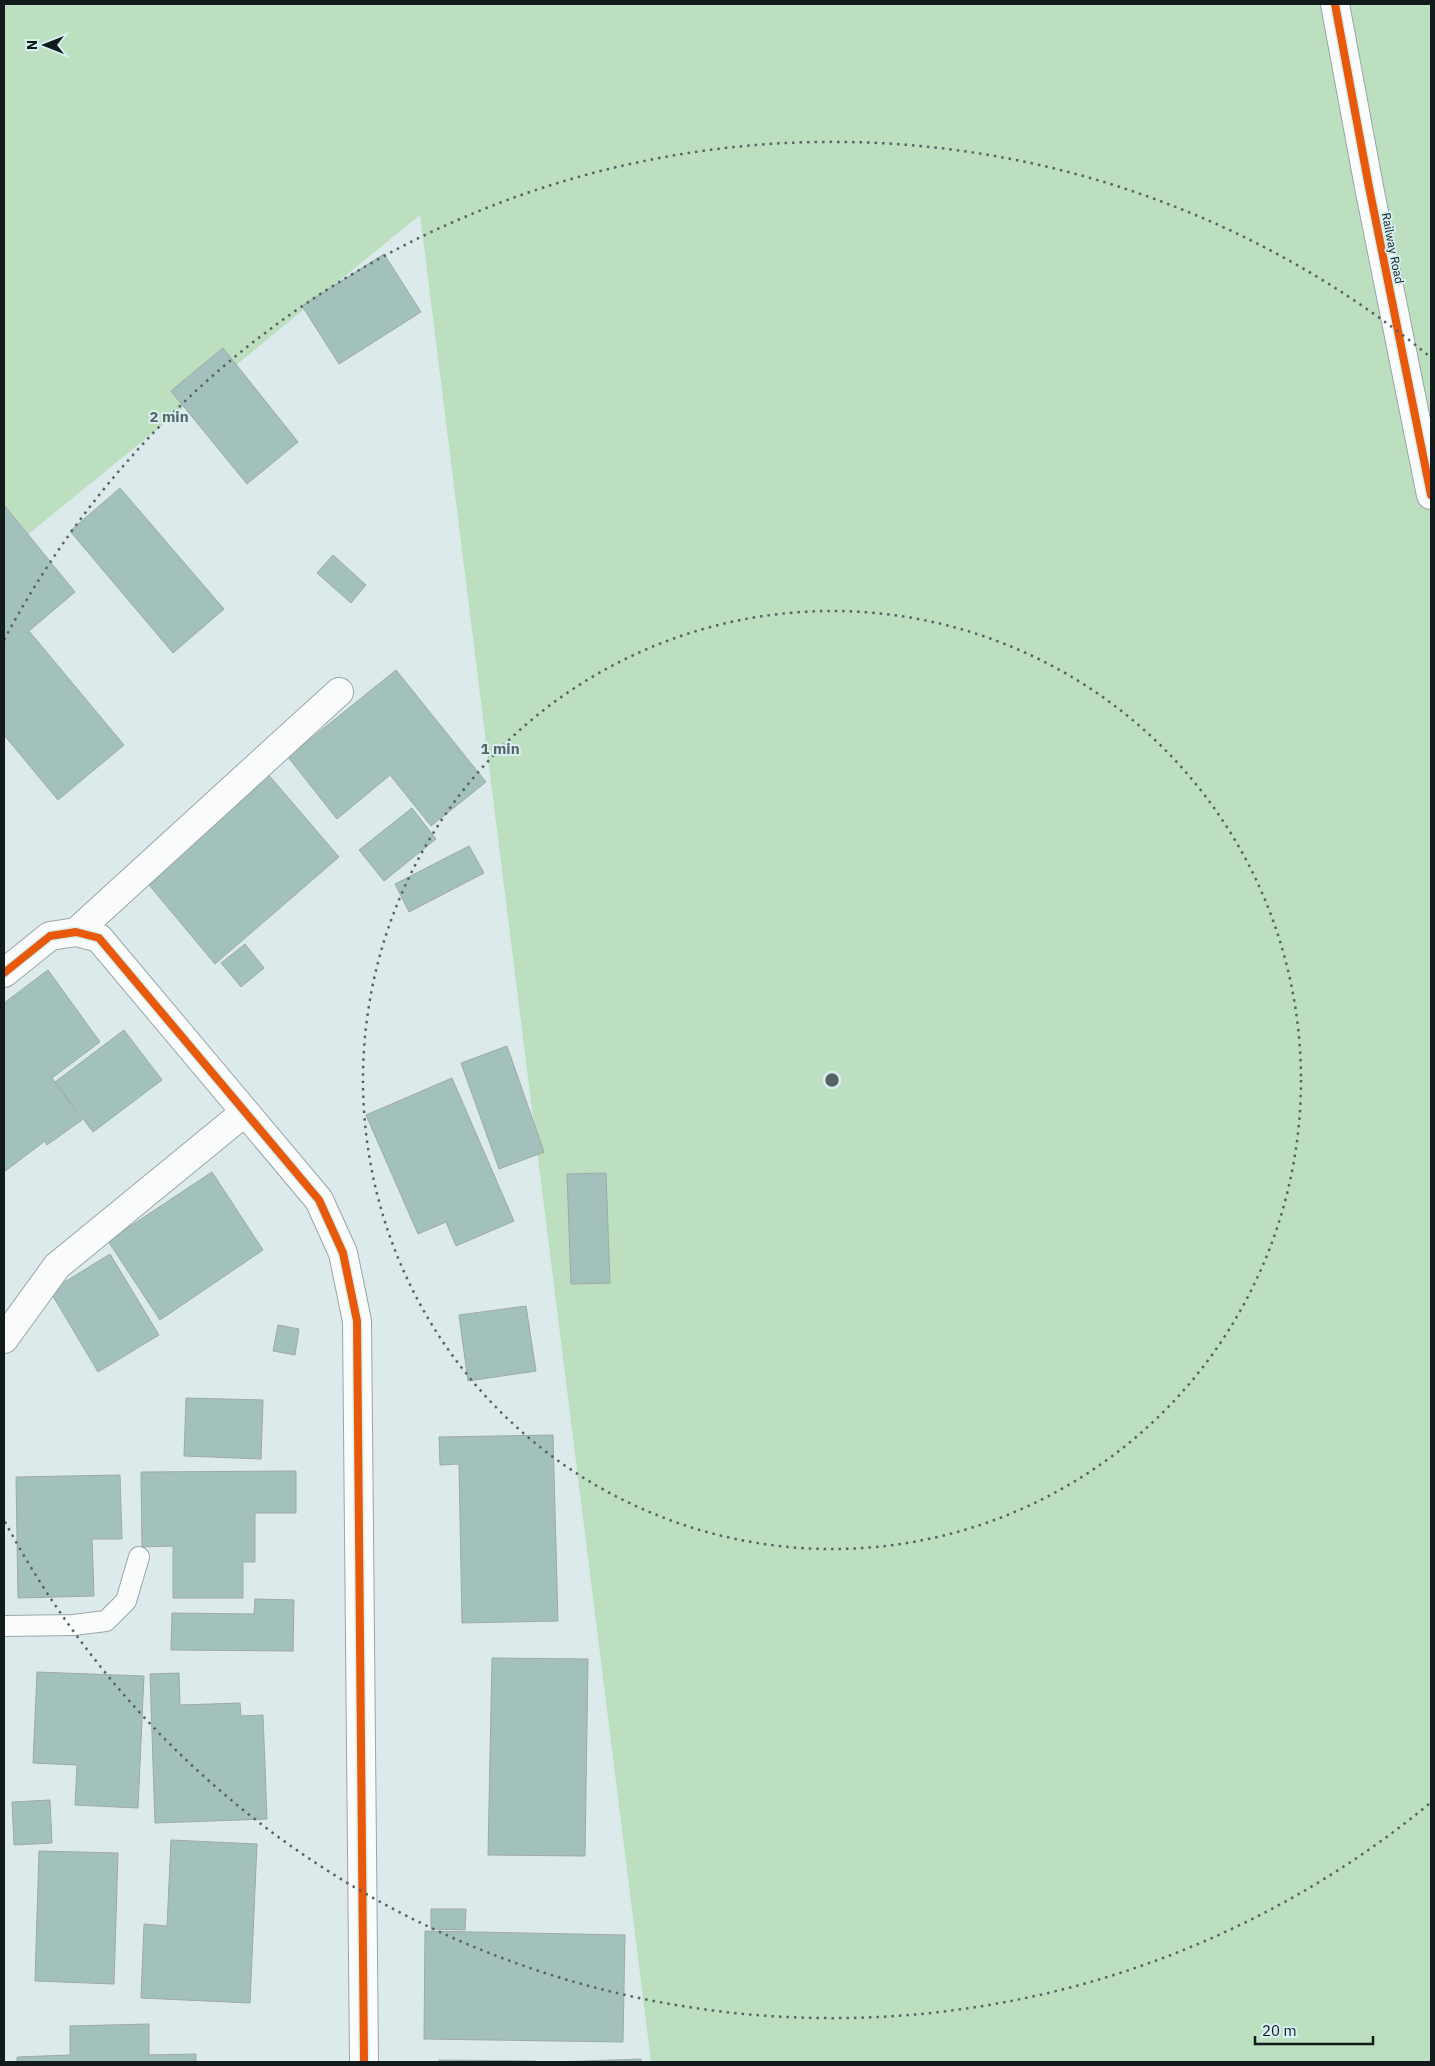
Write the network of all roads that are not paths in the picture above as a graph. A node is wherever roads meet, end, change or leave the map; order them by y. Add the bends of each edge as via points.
1 (1336, 4) edge
2 (1431, 495) edge
3 (339, 692) dead end
4 (76, 932) junction
5 (4, 973) edge
6 (245, 1112) junction
7 (4, 1339) edge
8 (139, 1557) dead end
9 (4, 1626) edge
10 (364, 2062) edge

1 - 2 street, Railway Road
3 - 4 street
4 - 5 street via 50,936
4 - 6 street via 100,938
6 - 7 street via 57,1266
6 - 10 street via 319,1200 343,1253 357,1320
8 - 9 lane via 126,1601 106,1621

